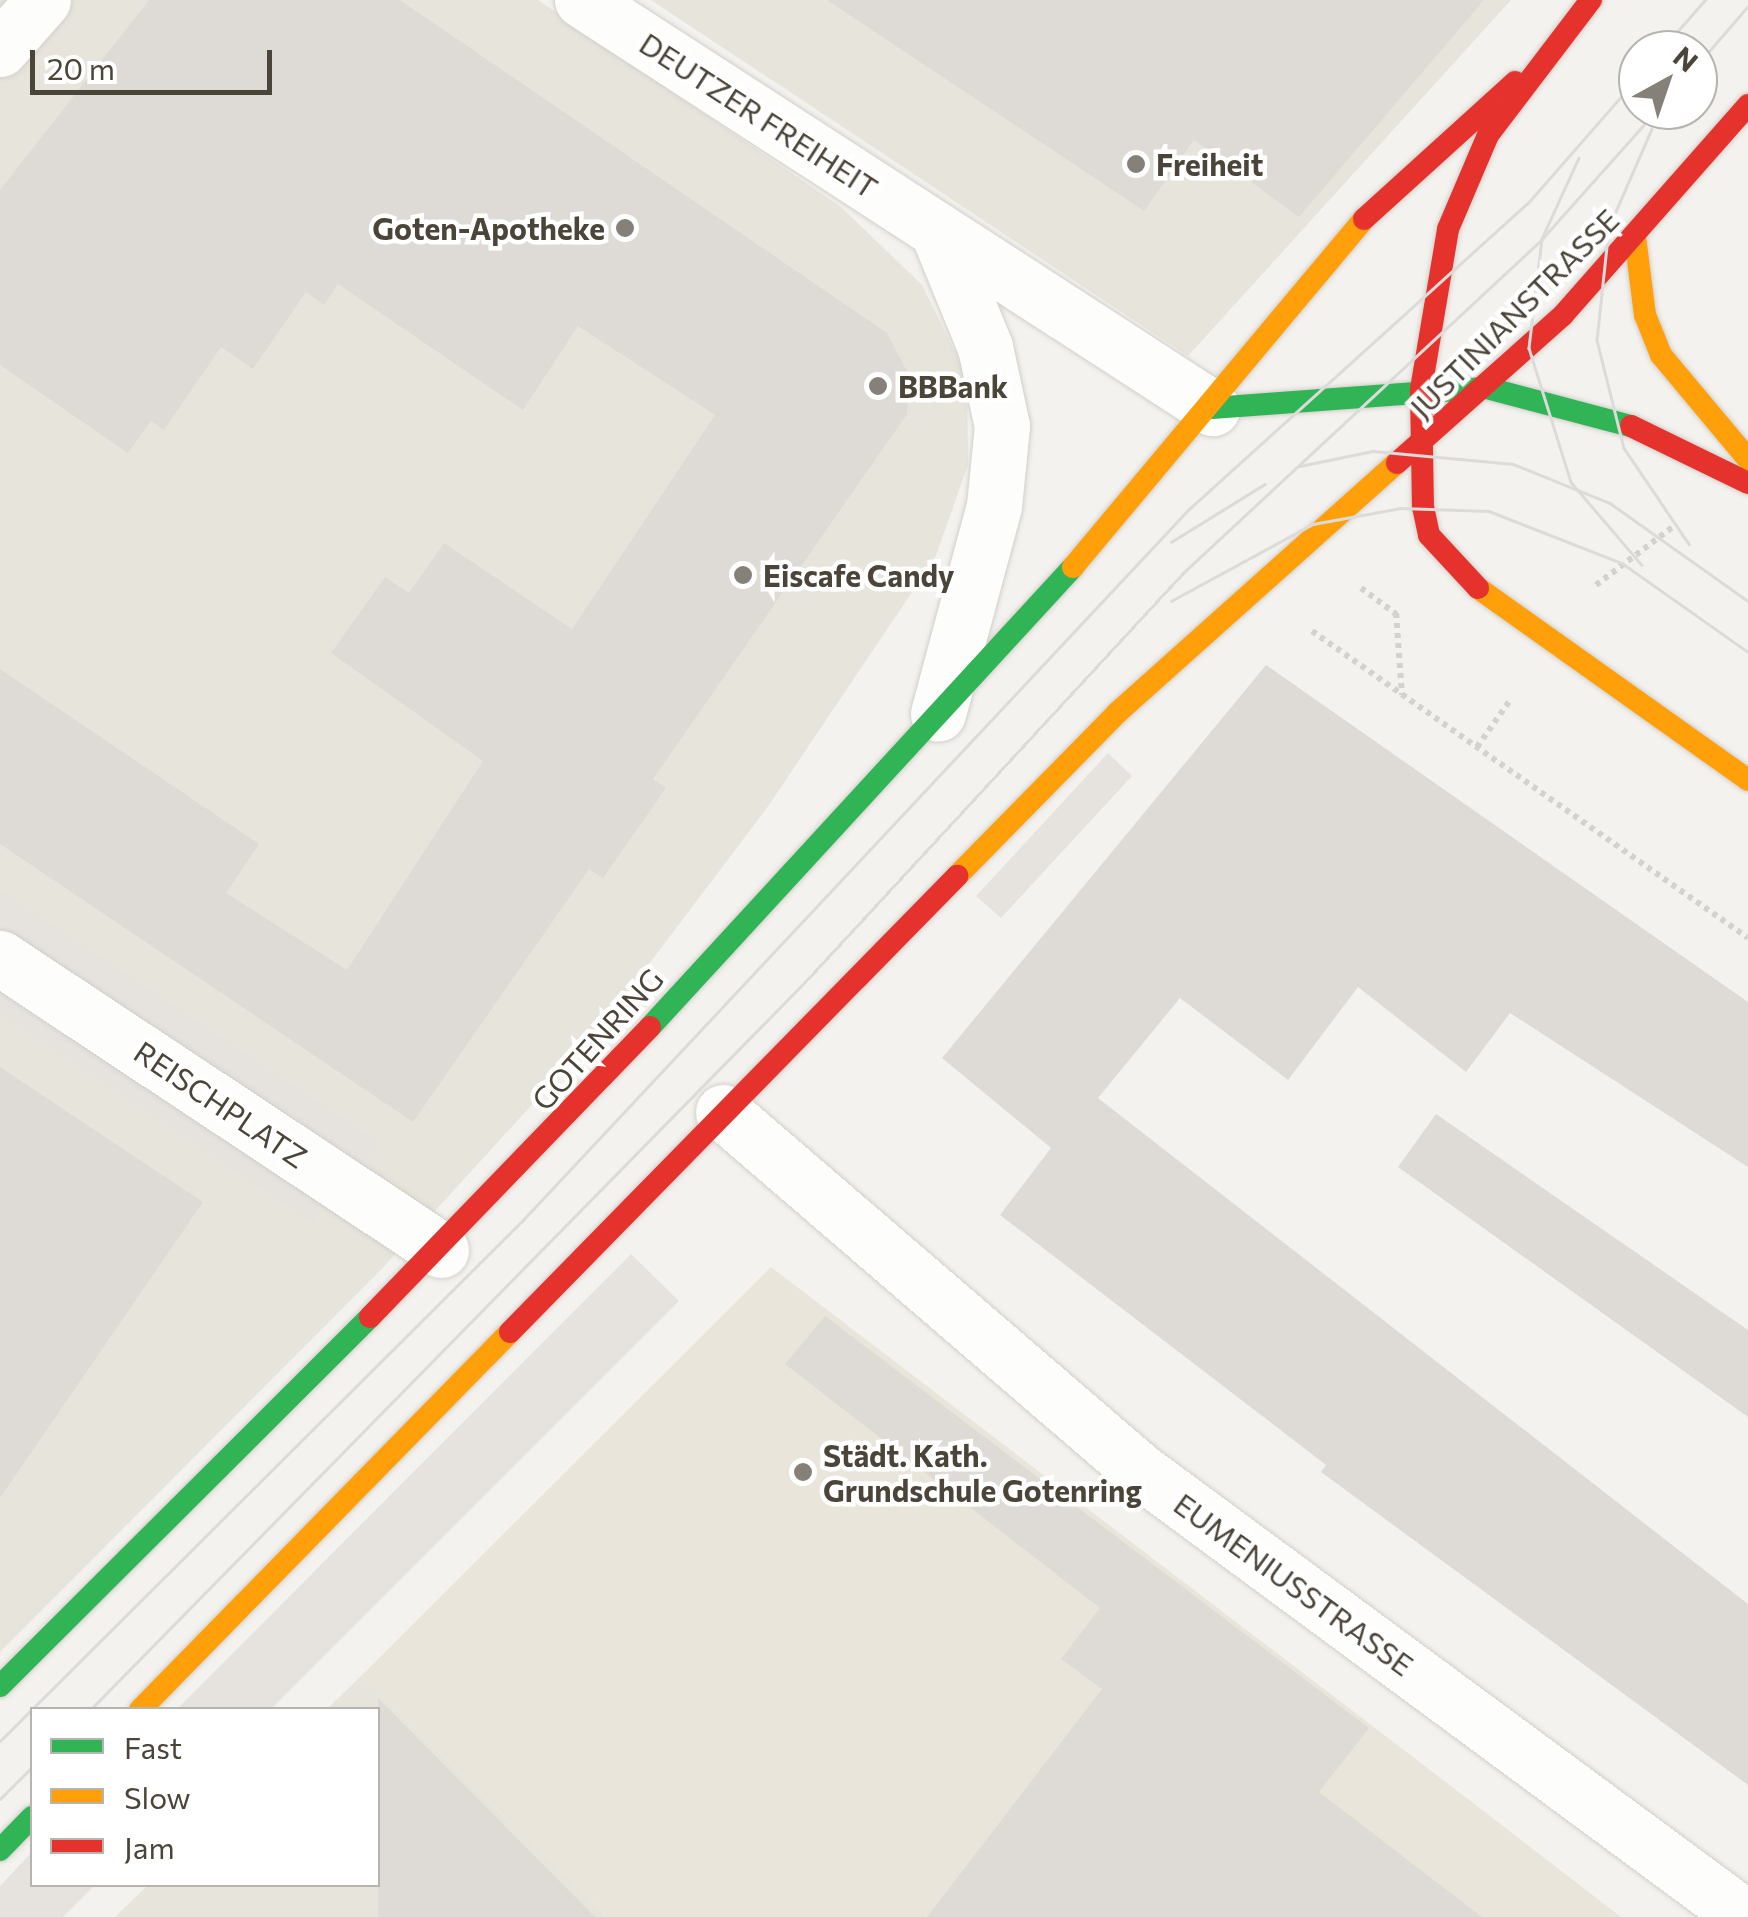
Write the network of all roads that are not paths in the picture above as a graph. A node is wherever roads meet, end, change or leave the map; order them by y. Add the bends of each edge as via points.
1 (43, 0) edge
2 (582, 0) edge
3 (1591, 0) edge
4 (0, 49) edge
5 (1529, 70) junction
6 (1748, 105) edge
7 (937, 230) junction
8 (1635, 237) junction
9 (1487, 388) junction
10 (1421, 389) junction
11 (1212, 408) junction
12 (1417, 450) junction
13 (1748, 459) edge
14 (1748, 483) edge
15 (938, 714) junction
16 (1748, 780) edge
17 (0, 958) edge
18 (723, 1112) junction
19 (442, 1250) junction
20 (0, 1686) edge
21 (143, 1707) edge
22 (30, 1819) edge
23 (0, 1850) edge
24 (1745, 1917) edge

1 - 4 street
2 - 7 street, DEUTZER FREIHEIT
3 - 5 main road
5 - 10 main road via 1488,135 1448,229
5 - 11 main road via 1383,196
6 - 8 main road, JUSTINIANSTRASSE
7 - 11 street, DEUTZER FREIHEIT
7 - 15 street via 985,347 1002,426 994,506
8 - 9 main road, JUSTINIANSTRASSE
8 - 13 main road via 1645,314 1661,355
9 - 10 main road
9 - 12 main road, JUSTINIANSTRASSE
9 - 14 main road via 1613,417
10 - 11 main road
10 - 12 main road
11 - 15 main road, GOTENRING
12 - 16 main road via 1428,535 1466,580
12 - 18 main road, JUSTINIANSTRASSE via 1117,713
15 - 19 main road, GOTENRING
17 - 19 street, REISCHPLATZ
18 - 21 main road
18 - 24 street, EUMENIUSSTRASSE via 1139,1470
19 - 20 main road, GOTENRING
22 - 23 main road

